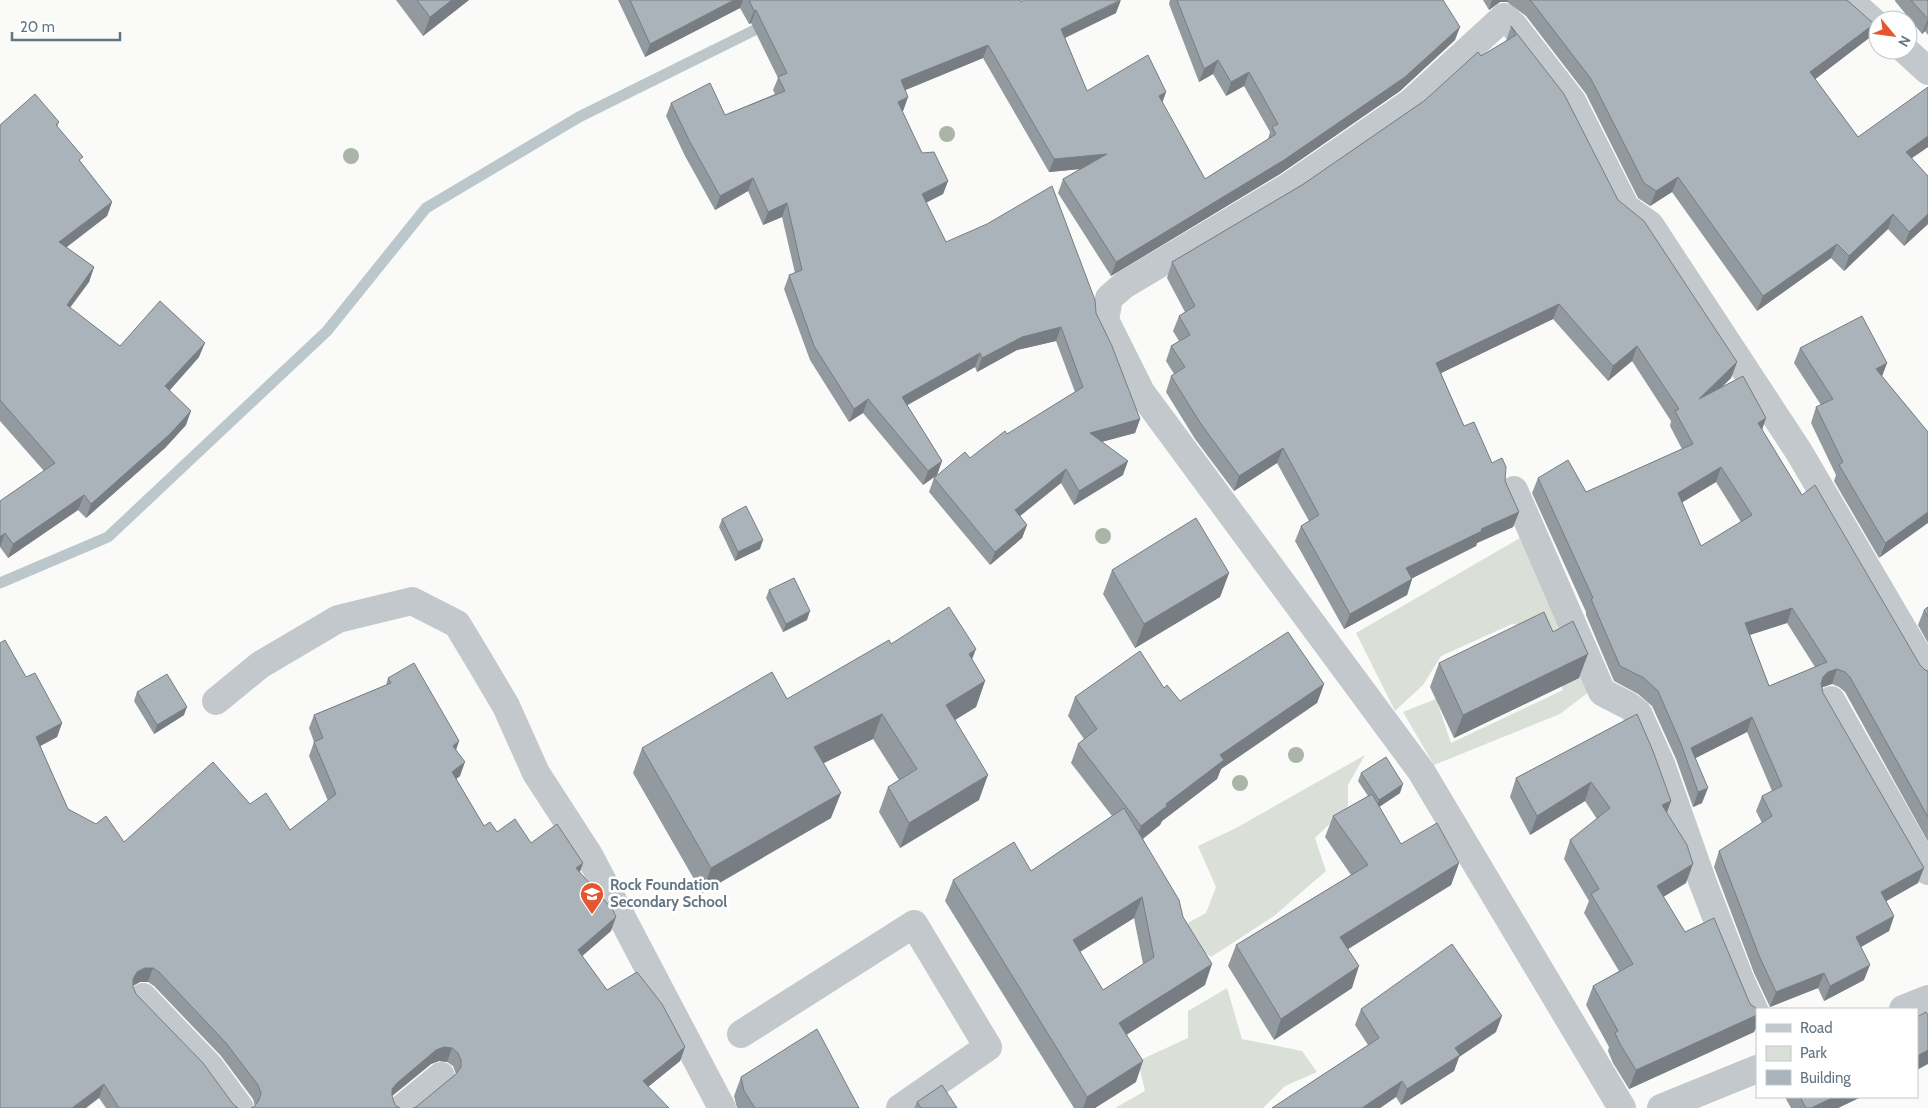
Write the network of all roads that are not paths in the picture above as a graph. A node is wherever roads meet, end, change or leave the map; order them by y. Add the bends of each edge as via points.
1 (1849, 0) edge
2 (1868, 17) edge
3 (1916, 60) edge
4 (1928, 71) edge
5 (1514, 490) dead end
6 (1928, 672) edge
7 (1831, 700) dead end
8 (216, 701) dead end
9 (1928, 872) edge
10 (143, 997) dead end
11 (1928, 999) edge
12 (1906, 1008) edge
13 (1756, 1014) edge
14 (741, 1034) dead end
15 (1756, 1069) edge
16 (441, 1076) dead end
17 (240, 1108) edge
18 (402, 1108) edge
19 (722, 1108) edge
20 (900, 1108) edge
21 (1622, 1108) edge
22 (1661, 1108) edge

1 - 2 street
3 - 4 street
5 - 13 street via 1602,692 1638,713 1661,764 1703,883
6 - 21 street via 1794,444 1650,225 1626,208 1572,101 1504,17 1410,103 1288,187 1124,284 1110,298 1105,320 1141,392 1421,771
7 - 9 street
8 - 19 street via 260,665 338,619 412,601 457,624 506,706 536,773 588,855
10 - 17 street via 210,1068
11 - 12 street
14 - 20 street via 914,924 988,1047
15 - 22 street
16 - 18 street

